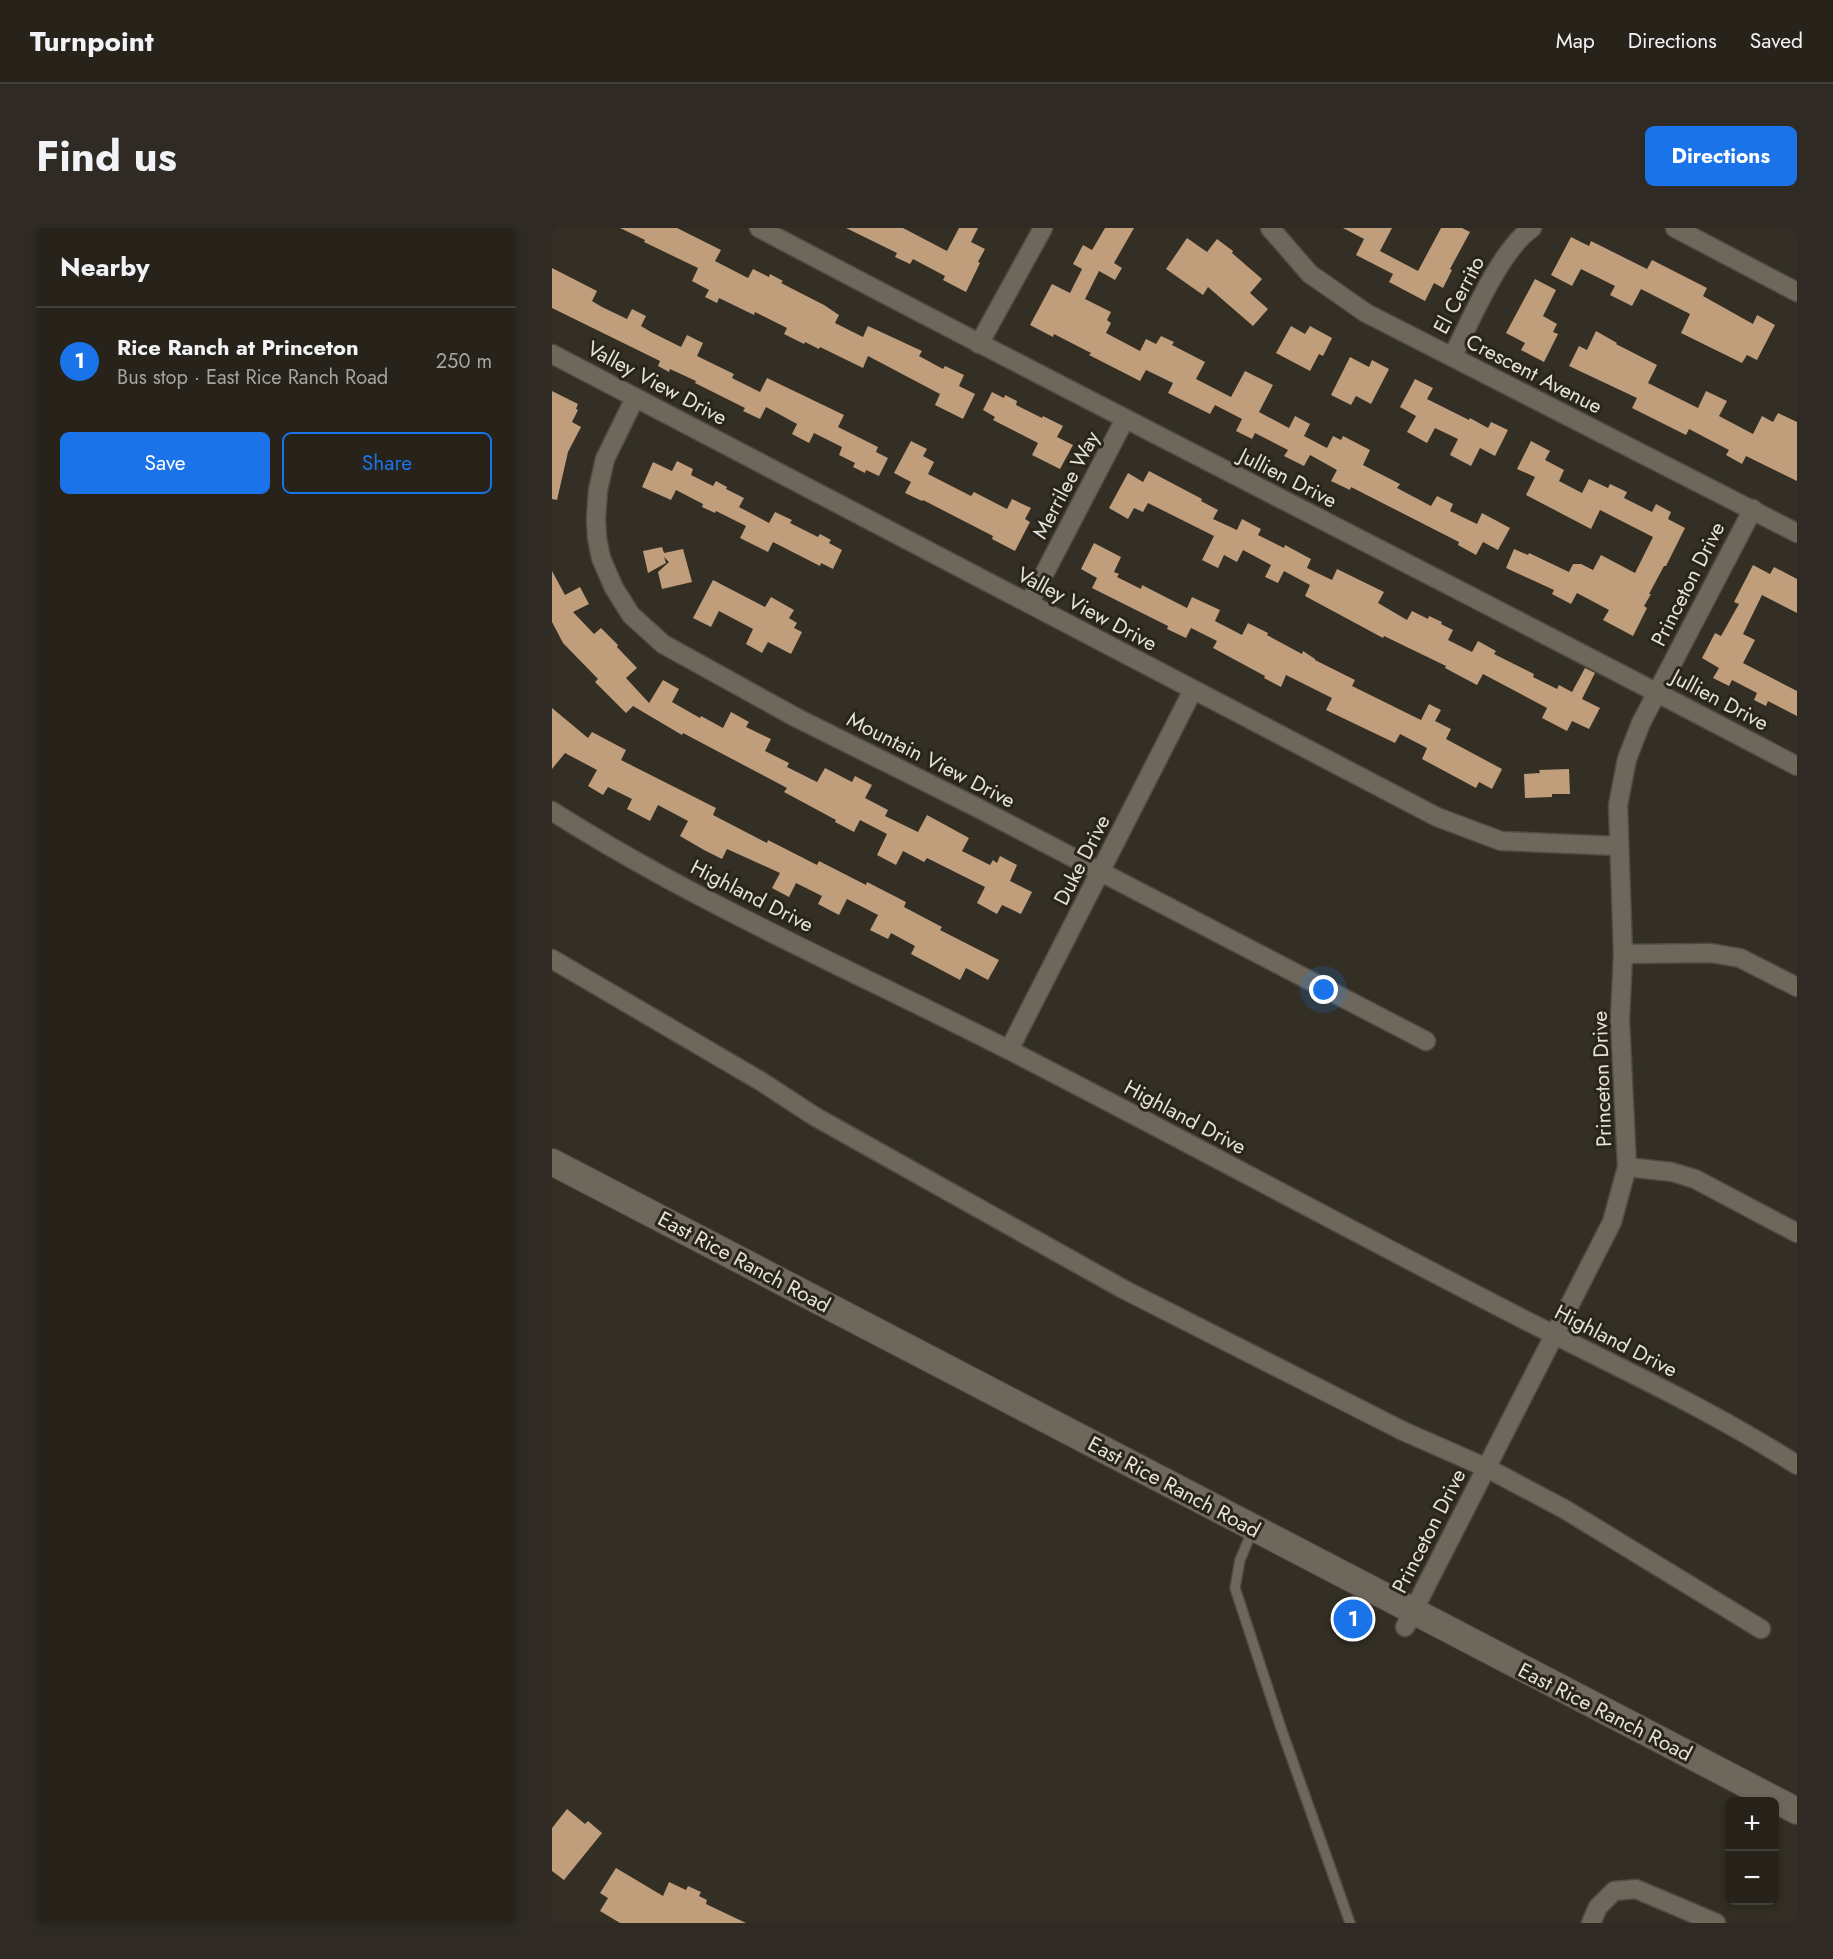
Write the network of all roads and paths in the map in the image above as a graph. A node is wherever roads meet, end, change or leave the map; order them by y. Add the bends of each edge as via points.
1 (759, 228) edge
2 (1043, 228) edge
3 (1270, 228) edge
4 (1532, 228) edge
5 (1675, 228) edge
6 (1797, 292) edge
7 (979, 344) junction
8 (552, 354) edge
9 (1452, 357) junction
10 (635, 398) junction
11 (1125, 419) junction
12 (1753, 509) junction
13 (1797, 533) edge
14 (1029, 603) junction
15 (1193, 690) junction
16 (1658, 692) junction
17 (1797, 766) edge
18 (552, 811) edge
19 (1618, 846) junction
20 (1101, 873) junction
21 (1623, 954) junction
22 (552, 959) edge
23 (1797, 987) edge
24 (1426, 1041) dead end
25 (1009, 1050) junction
26 (552, 1162) edge
27 (1627, 1167) junction
28 (552, 1176) edge
29 (1797, 1233) edge
30 (1555, 1335) junction
31 (1797, 1465) edge
32 (1487, 1468) junction
33 (1249, 1536) junction
34 (1409, 1619) junction
35 (1761, 1629) dead end
36 (1732, 1797) edge
37 (1797, 1811) edge
38 (1779, 1821) edge
39 (1797, 1830) edge
40 (1350, 1923) edge
41 (1592, 1923) edge
42 (1716, 1923) edge

1 - 7 street, Jullien Drive
2 - 7 street
3 - 9 street, Crescent Avenue via 1310,274 1366,313
4 - 9 street, El Cerrito via 1512,247 1497,270
5 - 6 street
7 - 11 street, Jullien Drive
8 - 10 street, Valley View Drive
9 - 12 street, Crescent Avenue
10 - 14 street, Valley View Drive
10 - 20 street, Mountain View Drive via 605,459 596,518 601,558 631,615 663,644 705,669
11 - 14 street, Merrilee Way
11 - 16 street, Jullien Drive
12 - 13 street, Crescent Avenue
12 - 16 street, Princeton Drive
14 - 15 street, Valley View Drive
15 - 19 street, Valley View Drive via 1467,830 1501,841
15 - 20 street, Duke Drive
16 - 17 street, Jullien Drive
16 - 19 street, Princeton Drive via 1627,759 1618,805
18 - 25 street, Highland Drive via 608,847 728,910
19 - 21 street, Princeton Drive
20 - 24 street, Mountain View Drive
20 - 25 street, Duke Drive
21 - 23 street via 1711,953 1740,958
21 - 27 street, Princeton Drive via 1620,1020
22 - 32 street via 814,1116 1124,1289 1403,1431
25 - 30 street, Highland Drive
26 - 33 main road, East Rice Ranch Road
27 - 29 street via 1695,1179
27 - 30 street, Princeton Drive via 1612,1222
28 - 33 main road, East Rice Ranch Road
30 - 31 street, Highland Drive via 1754,1438
30 - 32 street, Princeton Drive
32 - 34 street, Princeton Drive
32 - 35 street via 1566,1510
33 - 34 main road, East Rice Ranch Road
33 - 40 lane via 1235,1588
34 - 36 main road, East Rice Ranch Road
34 - 37 main road, East Rice Ranch Road
38 - 39 main road
41 - 42 street via 1598,1907 1614,1891 1636,1889

